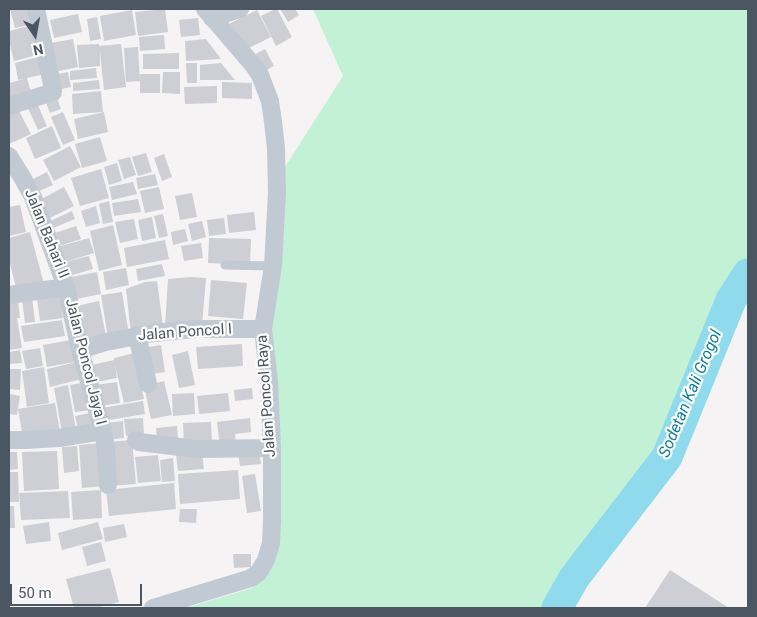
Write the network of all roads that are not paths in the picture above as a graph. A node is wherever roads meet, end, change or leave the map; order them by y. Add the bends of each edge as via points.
1 (36, 9) edge
2 (240, 9) edge
3 (209, 14) edge
4 (9, 106) edge
5 (9, 156) edge
6 (225, 265) dead end
7 (273, 266) junction
8 (66, 287) junction
9 (9, 295) edge
10 (263, 329) junction
11 (137, 336) junction
12 (80, 350) junction
13 (148, 384) dead end
14 (103, 432) junction
15 (9, 440) edge
16 (136, 440) dead end
17 (272, 448) junction
18 (108, 485) dead end
19 (153, 608) edge

1 - 4 street via 53,92
2 - 3 street
3 - 7 street, Jalan Poncol Raya via 254,66 270,101 277,193
5 - 8 street, Jalan Bahari II via 33,197
6 - 7 lane
7 - 10 street, Jalan Poncol Raya
8 - 9 street
8 - 12 street, Jalan Poncol Jaya I
10 - 11 street, Jalan Poncol I via 195,329
10 - 17 street, Jalan Poncol Raya
11 - 12 street, Jalan Poncol I
11 - 13 street
12 - 14 street, Jalan Poncol Jaya I
14 - 15 street, Jalan Poncol Jaya I
14 - 18 street
16 - 17 street via 196,449
17 - 19 street, Jalan Poncol Raya via 271,543 259,572 251,578

